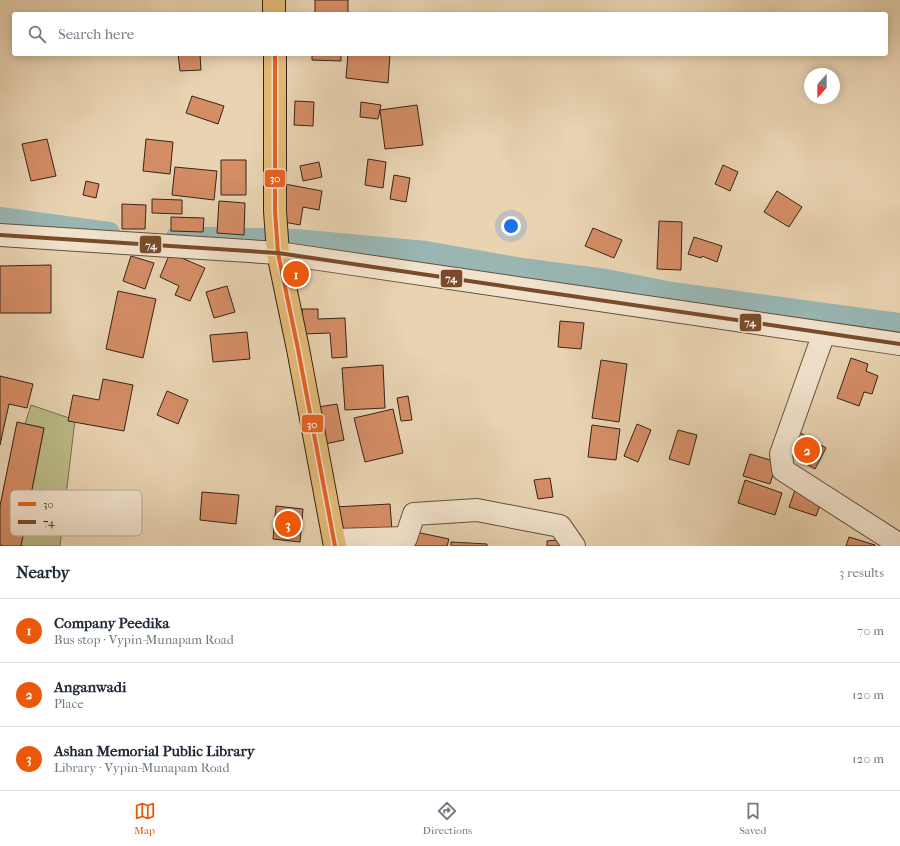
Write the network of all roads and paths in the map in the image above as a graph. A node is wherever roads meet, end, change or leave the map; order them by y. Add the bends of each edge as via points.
1 (274, 0) edge
2 (274, 12) edge
3 (275, 56) edge
4 (0, 235) edge
5 (278, 249) junction
6 (824, 333) junction
7 (900, 344) edge
8 (334, 543) edge
9 (900, 545) edge
10 (574, 546) edge

1 - 2 main road
3 - 5 main road
4 - 5 street
5 - 6 street
5 - 8 main road
6 - 7 street
6 - 9 street via 781,454 783,470
8 - 10 street via 406,538 414,514 477,510 560,526

